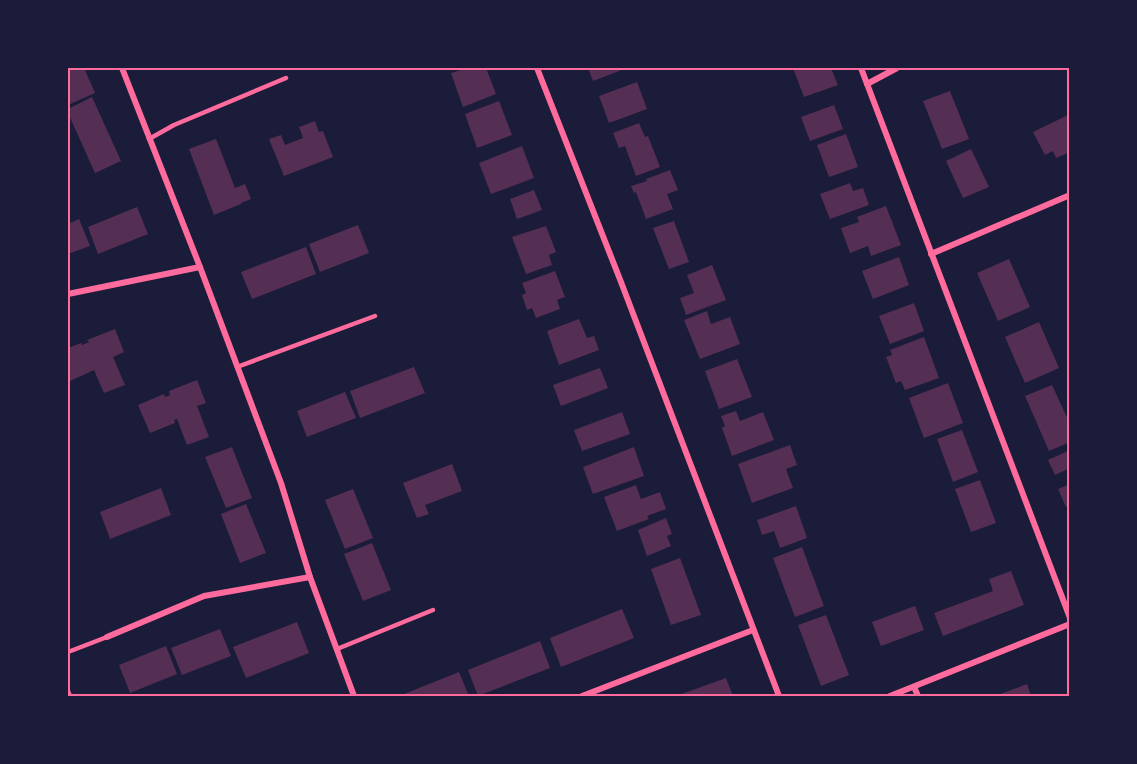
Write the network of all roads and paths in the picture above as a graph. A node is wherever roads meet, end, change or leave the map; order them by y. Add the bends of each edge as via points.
1 (122, 68) edge
2 (537, 68) edge
3 (861, 68) edge
4 (897, 68) edge
5 (286, 78) dead end
6 (867, 84) junction
7 (150, 139) junction
8 (1070, 195) edge
9 (931, 254) junction
10 (200, 267) junction
11 (68, 294) edge
12 (375, 316) dead end
13 (237, 367) junction
14 (310, 576) junction
15 (433, 610) dead end
16 (1070, 618) edge
17 (1070, 624) edge
18 (753, 630) junction
19 (107, 637) joint
20 (337, 649) junction
21 (68, 652) edge
22 (914, 687) junction
23 (68, 691) edge
24 (70, 696) edge
25 (354, 696) edge
26 (582, 696) edge
27 (779, 696) edge
28 (890, 696) edge
29 (918, 696) edge

1 - 7 street
2 - 18 street
3 - 6 street
4 - 6 street
5 - 7 lane
6 - 9 street
7 - 10 street
8 - 9 street
9 - 16 street
10 - 11 street
10 - 13 street
12 - 13 lane
13 - 14 street via 281,483
14 - 19 street via 204,596
14 - 20 street
15 - 20 lane
17 - 22 street
18 - 26 street
18 - 27 street
19 - 21 lane
20 - 25 street
22 - 28 street
22 - 29 street
23 - 24 lane

